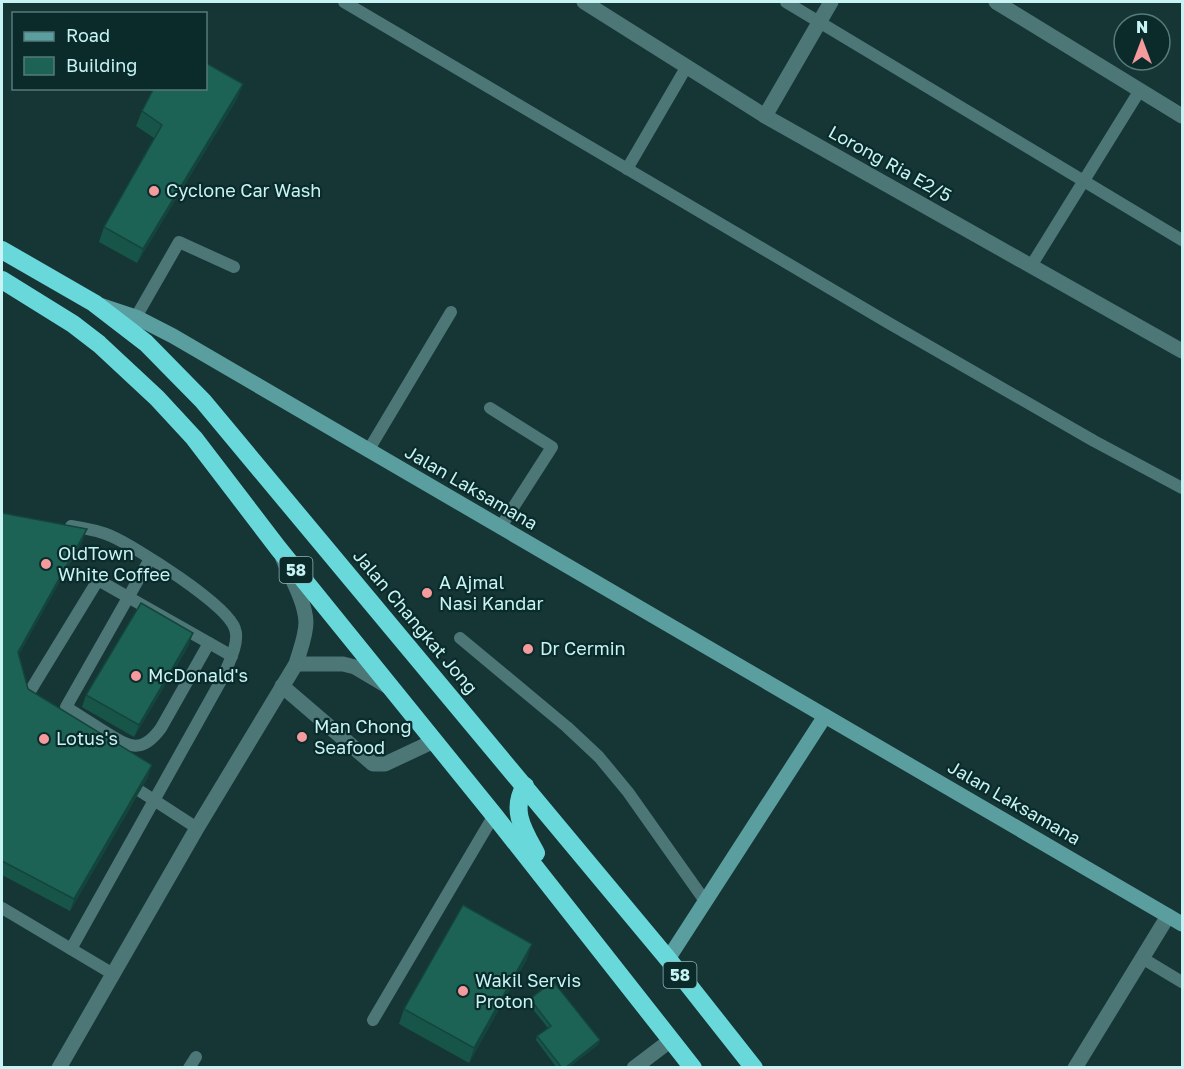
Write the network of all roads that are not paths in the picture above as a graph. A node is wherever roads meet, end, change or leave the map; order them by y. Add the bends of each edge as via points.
1 (344, 2) edge
2 (584, 2) edge
3 (786, 2) edge
4 (831, 2) edge
5 (996, 2) edge
6 (819, 22) junction
7 (687, 66) junction
8 (1140, 90) junction
9 (765, 116) junction
10 (1182, 116) edge
11 (627, 169) junction
12 (1083, 180) junction
13 (1182, 240) edge
14 (2, 250) edge
15 (1031, 266) junction
16 (234, 267) dead end
17 (2, 280) edge
18 (94, 303) junction
19 (451, 312) dead end
20 (136, 317) junction
21 (1182, 351) edge
22 (490, 408) dead end
23 (368, 451) junction
24 (1182, 488) edge
25 (57, 523) edge
26 (500, 528) junction
27 (278, 548) junction
28 (150, 559) junction
29 (130, 597) junction
30 (460, 638) dead end
31 (209, 643) junction
32 (232, 656) junction
33 (296, 664) junction
34 (282, 686) junction
35 (390, 687) junction
36 (24, 700) edge
37 (825, 716) junction
38 (434, 741) junction
39 (525, 786) junction
40 (140, 791) edge
41 (154, 800) junction
42 (494, 814) junction
43 (197, 828) junction
44 (558, 895) junction
45 (705, 901) junction
46 (2, 908) edge
47 (1168, 916) junction
48 (1182, 924) edge
49 (71, 949) junction
50 (1142, 958) junction
51 (668, 959) junction
52 (113, 974) junction
53 (1182, 982) edge
54 (373, 1020) dead end
55 (671, 1040) junction
56 (59, 1068) edge
57 (634, 1068) edge
58 (693, 1068) edge
59 (754, 1068) edge
60 (1075, 1068) edge

1 - 11 lane
2 - 7 street, Lorong Ria E2/5
3 - 6 lane
4 - 6 street
5 - 8 street
6 - 9 street
6 - 12 lane
7 - 9 street, Lorong Ria E2/5
7 - 11 lane
8 - 10 street
8 - 12 lane
9 - 15 street, Lorong Ria E2/5
11 - 24 lane via 1094,441
12 - 13 lane
12 - 15 lane
14 - 18 highway, Jalan Changkat Jong / 58
15 - 21 street, Lorong Ria E2/5
16 - 20 lane via 179,242
17 - 27 highway, 58 via 73,324 157,398 194,438
18 - 20 street, Jalan Laksamana
18 - 39 highway, Jalan Changkat Jong / 58 via 146,343 204,401
19 - 23 lane
20 - 23 street, Jalan Laksamana
22 - 26 lane via 552,447
23 - 26 street, Jalan Laksamana
25 - 28 lane via 111,536
26 - 37 street, Jalan Laksamana
27 - 33 street via 306,620
27 - 35 highway, 58
28 - 29 lane
28 - 32 lane via 218,606 235,629
29 - 31 lane
29 - 31 lane via 66,707 127,746 152,740
29 - 36 lane via 98,579
30 - 45 lane via 599,757
31 - 32 lane
32 - 41 lane
33 - 34 street
33 - 35 street via 343,664
34 - 38 street via 373,764 385,764
34 - 43 street
35 - 38 highway, 58
37 - 45 street
37 - 47 street, Jalan Laksamana
38 - 42 highway, 58
39 - 44 highway via 517,805 519,818
39 - 51 highway, Jalan Changkat Jong / 58
40 - 41 lane
41 - 43 lane
41 - 49 lane
42 - 44 highway, 58
42 - 54 lane
43 - 52 street
44 - 55 highway, 58
45 - 51 street
46 - 49 lane
47 - 48 street, Jalan Laksamana
47 - 50 street
49 - 52 lane
50 - 53 lane
50 - 60 street
51 - 59 highway, Jalan Changkat Jong / 58
52 - 56 street
55 - 57 street
55 - 58 highway, 58

